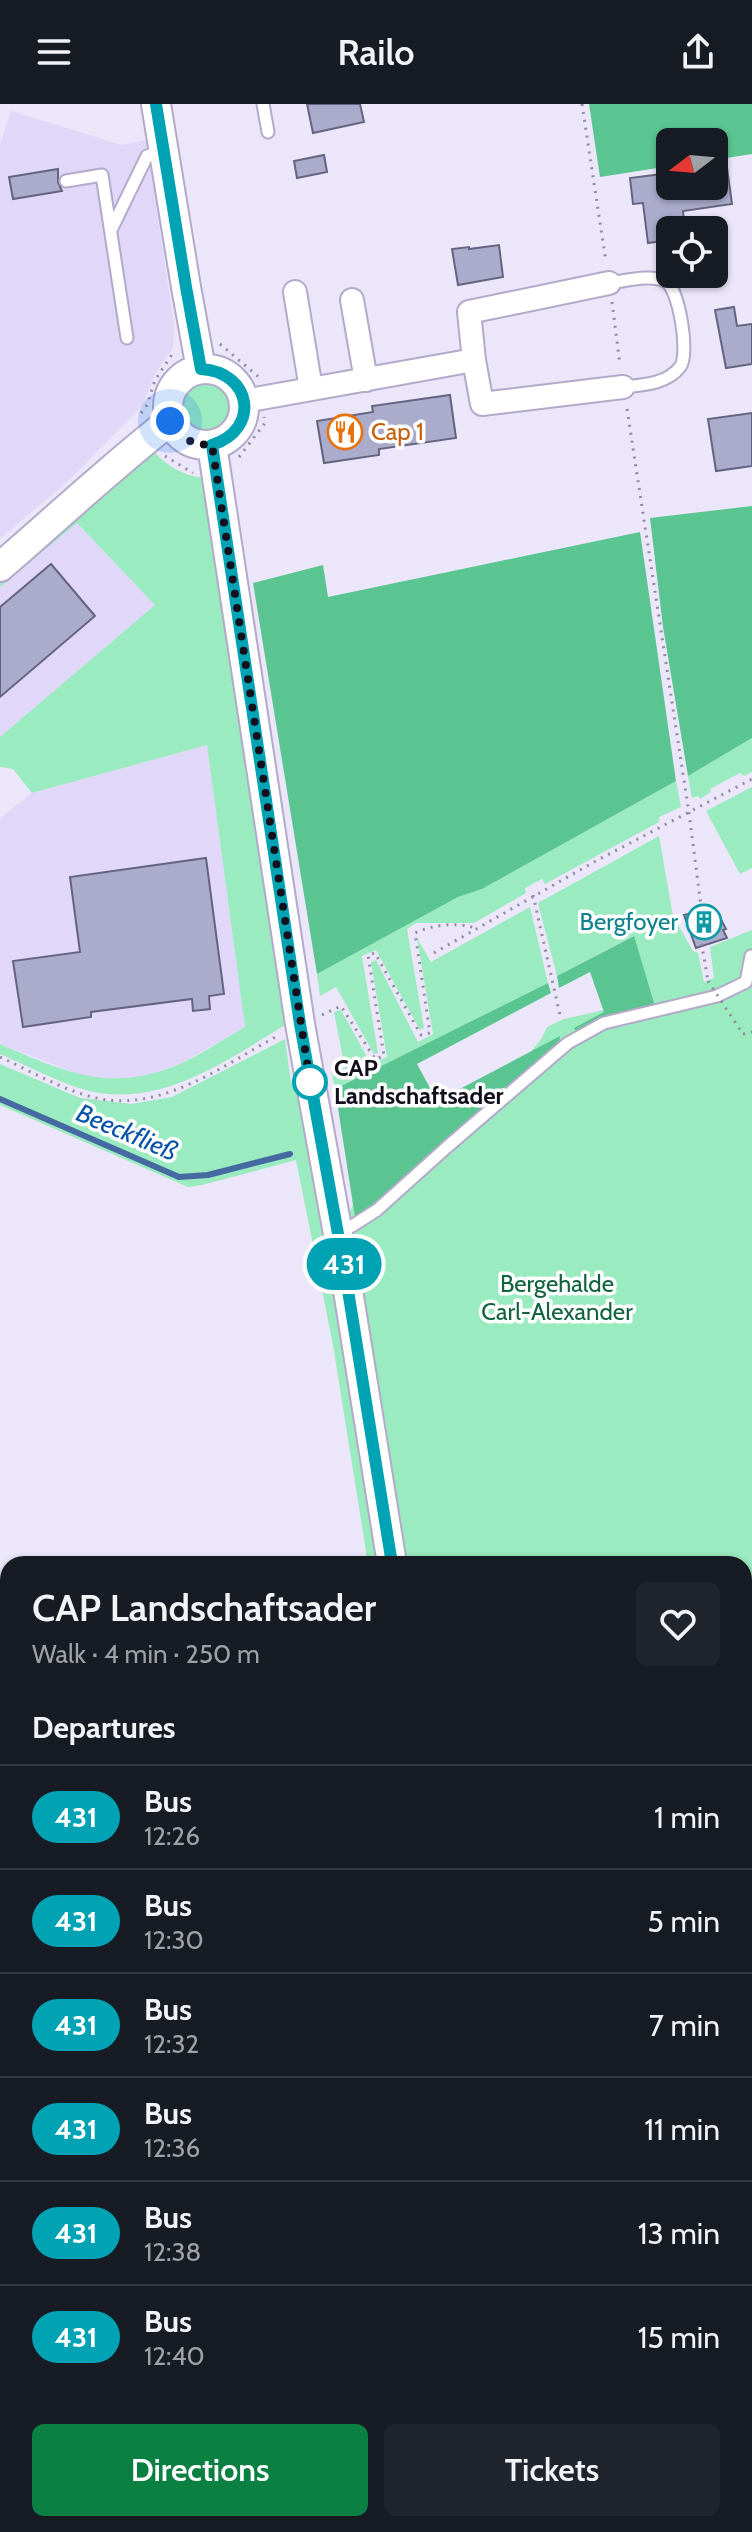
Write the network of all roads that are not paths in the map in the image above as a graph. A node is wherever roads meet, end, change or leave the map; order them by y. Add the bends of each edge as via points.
1 (156, 104) edge
2 (263, 104) edge
3 (268, 132) dead end
4 (165, 150) junction
5 (66, 181) dead end
6 (111, 230) junction
7 (609, 283) joint
8 (295, 292) dead end
9 (352, 300) dead end
10 (127, 338) dead end
11 (474, 360) junction
12 (201, 369) junction
13 (366, 380) junction
14 (623, 387) joint
15 (311, 389) junction
16 (244, 401) junction
17 (160, 429) junction
18 (214, 459) junction
19 (0, 567) edge
20 (751, 956) edge
21 (337, 1229) junction
22 (391, 1556) edge

1 - 4 street
2 - 3 lane
4 - 6 lane via 147,156
4 - 12 street
5 - 6 lane via 102,175
6 - 10 lane
7 - 11 street via 469,312
7 - 14 lane via 662,279 671,284 685,353 684,363 669,376
8 - 15 street
9 - 13 street
11 - 13 street
11 - 14 street via 482,404
12 - 16 street via 229,376
12 - 17 street via 177,381
13 - 15 street
15 - 16 street
16 - 18 street via 240,424
17 - 18 street via 177,432
17 - 19 street
18 - 21 street via 310,1020
20 - 21 lane via 746,982 734,989 604,1023 568,1043 377,1210
21 - 22 street

